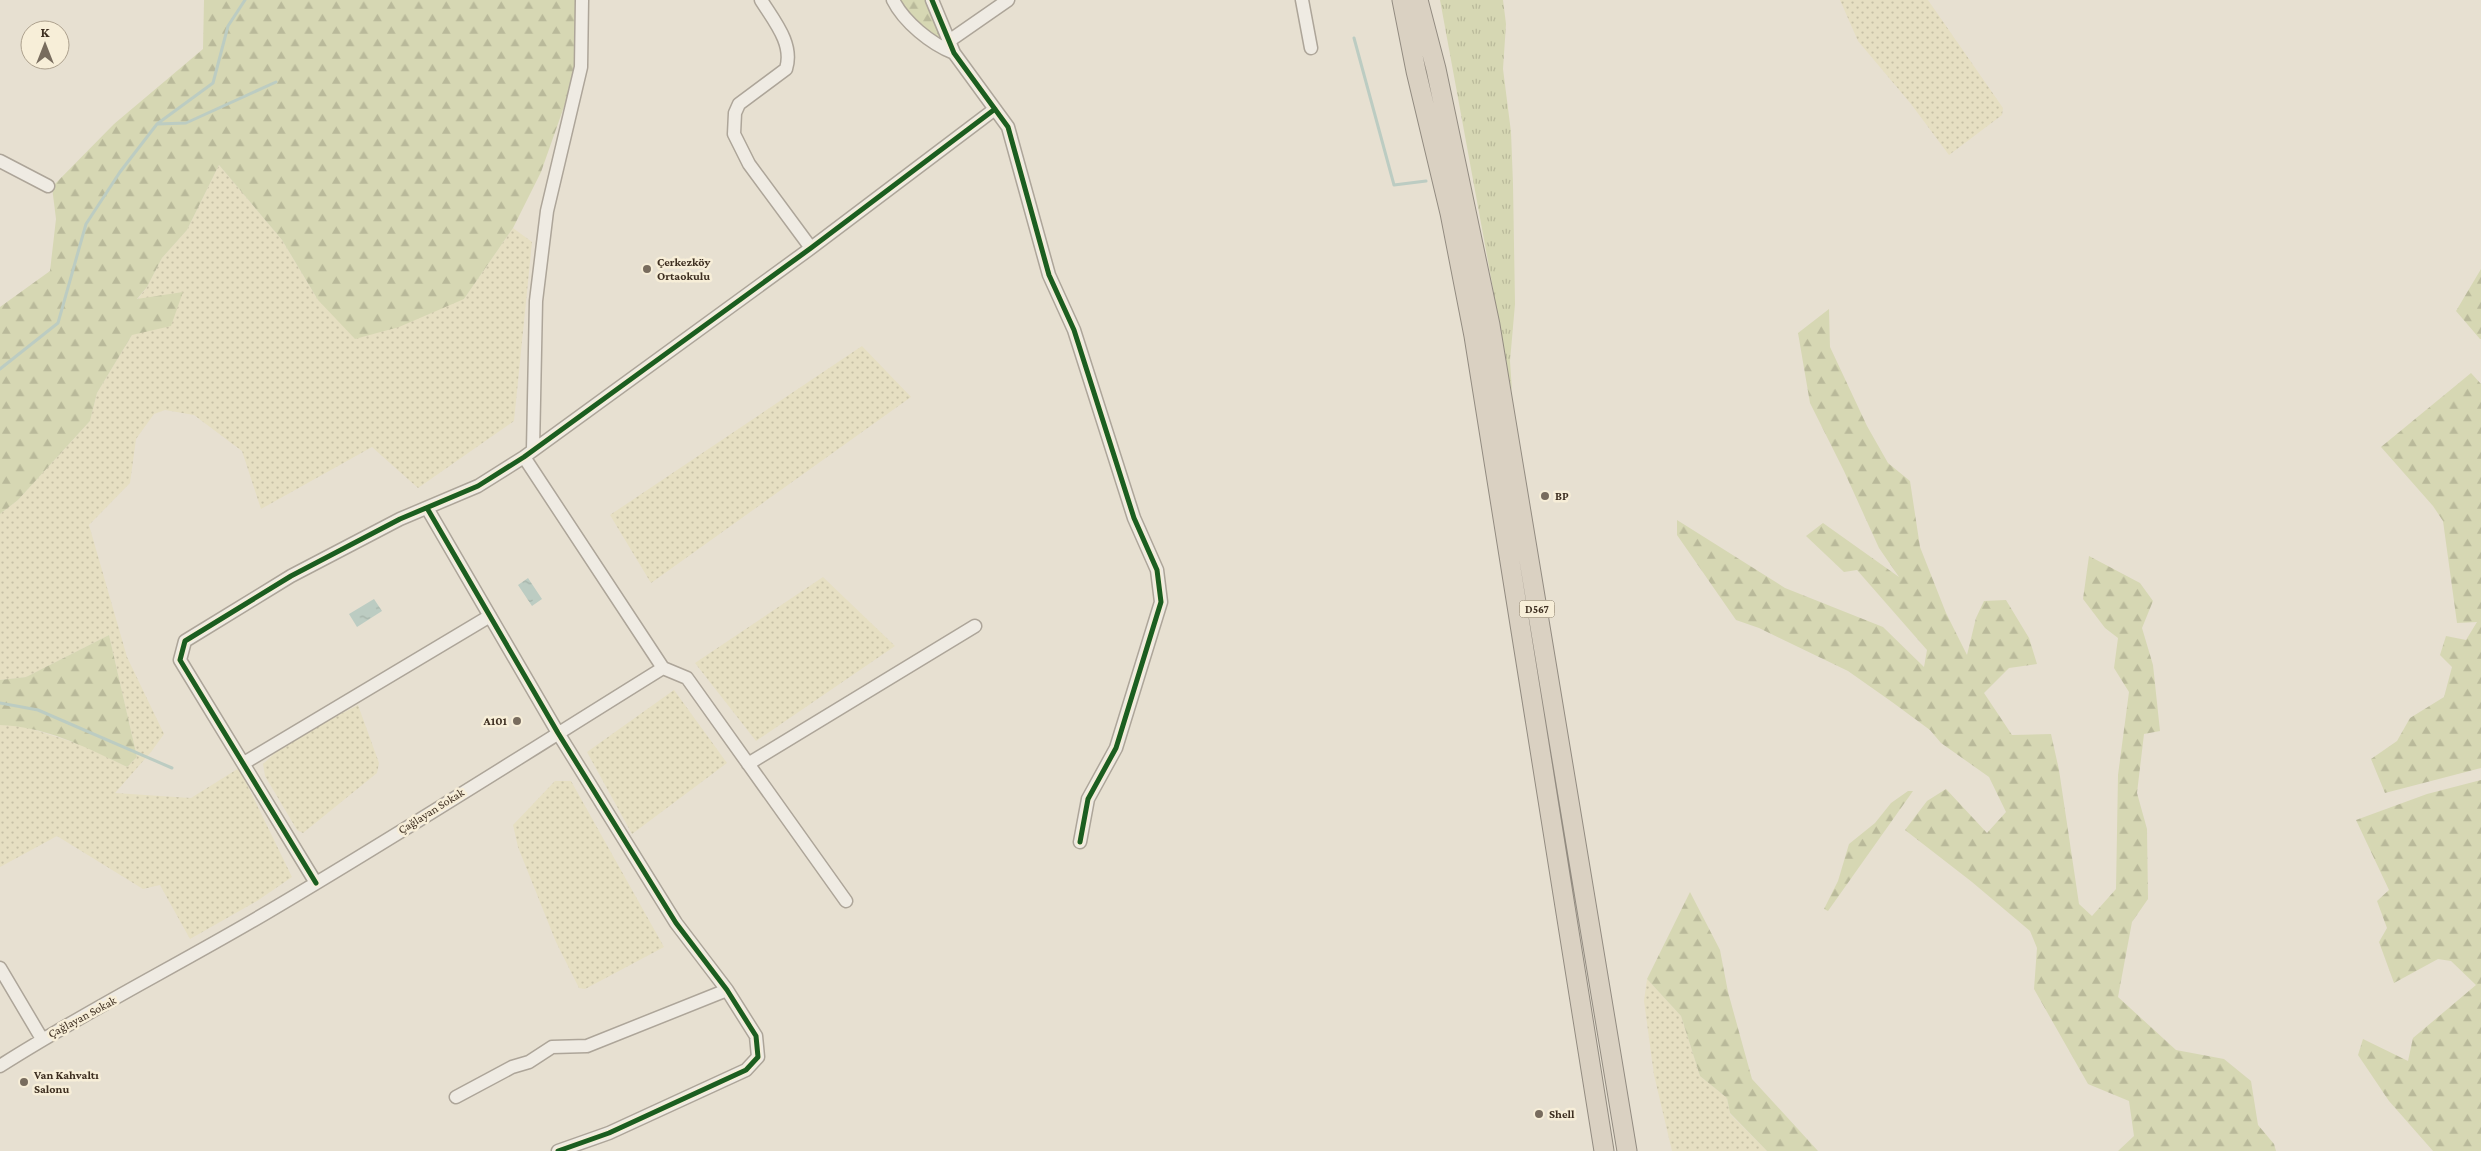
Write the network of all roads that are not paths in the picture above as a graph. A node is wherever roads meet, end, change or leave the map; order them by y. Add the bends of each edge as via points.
1 (582, 0) edge
2 (761, 0) edge
3 (893, 0) edge
4 (932, 0) edge
5 (1008, 0) edge
6 (1302, 0) edge
7 (1389, 0) edge
8 (1402, 0) edge
9 (1418, 0) edge
10 (1430, 0) edge
11 (949, 41) junction
12 (1311, 48) dead end
13 (954, 53) junction
14 (1436, 69) junction
15 (1416, 71) junction
16 (994, 109) junction
17 (0, 161) edge
18 (48, 186) dead end
19 (811, 248) junction
20 (528, 453) junction
21 (427, 508) junction
22 (490, 616) junction
23 (975, 626) dead end
24 (663, 668) junction
25 (558, 733) junction
26 (244, 763) junction
27 (748, 764) junction
28 (1080, 842) dead end
29 (316, 883) junction
30 (846, 901) dead end
31 (0, 968) edge
32 (727, 990) junction
33 (42, 1039) junction
34 (0, 1066) edge
35 (456, 1097) dead end
36 (558, 1151) edge
37 (1604, 1151) edge
38 (1627, 1151) edge

1 - 20 street via 581,68 547,212 536,301
2 - 19 street via 786,42 788,62 786,69 739,104 734,134 749,164
3 - 13 street via 898,10 922,32 942,49
4 - 11 street
5 - 11 street
6 - 12 street
7 - 15 highway
8 - 15 highway, D567
9 - 14 highway, D567
10 - 14 highway
11 - 13 street
13 - 16 street
14 - 38 highway, D567 via 1490,324
15 - 37 highway, D567 via 1450,213 1474,336
16 - 19 street
16 - 28 street via 1008,127 1049,275 1074,330 1134,518 1157,570 1161,602 1116,748 1088,799
17 - 18 street
19 - 20 street via 642,377
20 - 21 street via 478,486
20 - 24 street via 537,478
21 - 22 street
21 - 26 street via 291,576 185,642 180,660
22 - 25 street
22 - 26 street
23 - 27 street
24 - 25 street, Çağlayan Sokak
24 - 27 street via 687,678
25 - 29 street, Çağlayan Sokak
25 - 32 street via 676,923
26 - 29 street
27 - 30 street
29 - 33 street, Çağlayan Sokak
31 - 33 street
32 - 35 street via 588,1046 552,1048
32 - 36 street via 756,1036 758,1057 746,1070 609,1133
33 - 34 street, Çağlayan Sokak

